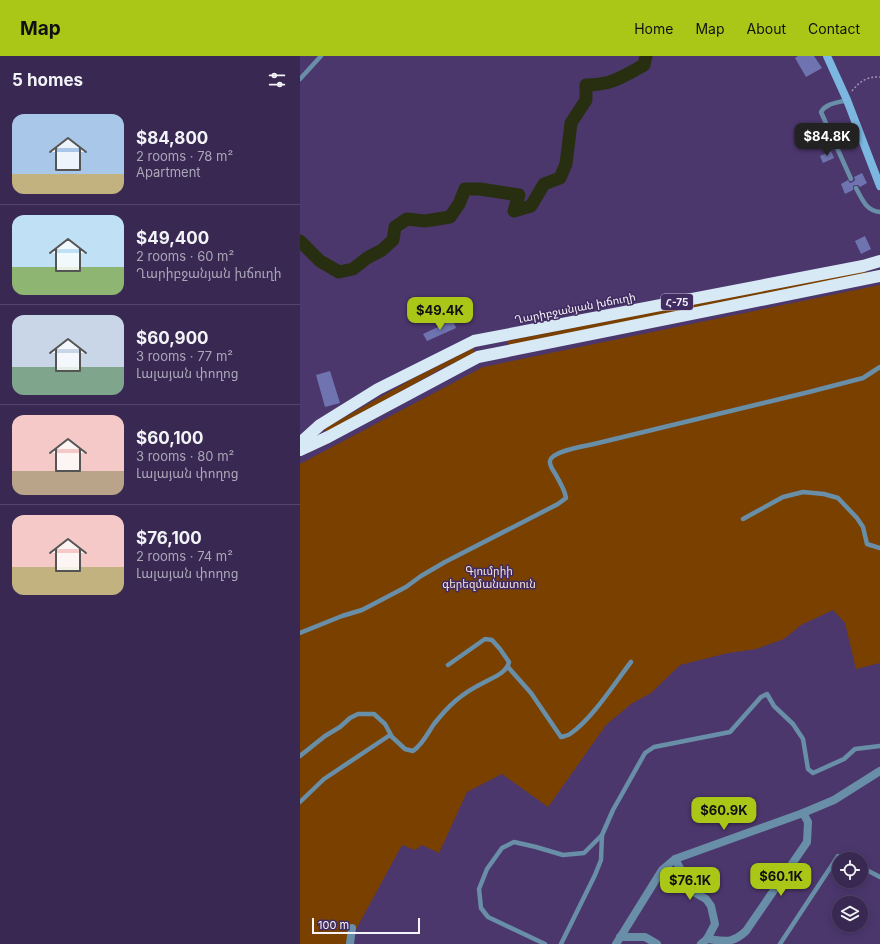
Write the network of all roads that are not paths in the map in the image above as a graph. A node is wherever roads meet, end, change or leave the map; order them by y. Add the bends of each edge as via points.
1 (321, 56) edge
2 (827, 56) edge
3 (300, 79) edge
4 (847, 100) junction
5 (851, 179) dead end
6 (880, 186) edge
7 (856, 188) dead end
8 (880, 212) edge
9 (880, 261) edge
10 (880, 276) edge
11 (474, 341) junction
12 (481, 356) junction
13 (880, 367) edge
14 (300, 443) edge
15 (300, 450) edge
16 (743, 519) dead end
17 (880, 548) edge
18 (300, 633) edge
19 (631, 662) dead end
20 (448, 665) dead end
21 (508, 666) junction
22 (391, 736) junction
23 (880, 746) edge
24 (300, 756) edge
25 (880, 771) edge
26 (300, 802) edge
27 (803, 813) junction
28 (602, 835) junction
29 (675, 859) junction
30 (832, 865) edge
31 (868, 871) edge
32 (880, 877) edge
33 (352, 928) dead end
34 (618, 941) edge
35 (704, 942) edge
36 (350, 944) edge
37 (545, 944) edge
38 (561, 944) edge
39 (657, 944) edge
40 (780, 944) edge

1 - 3 lane
2 - 4 main road
4 - 5 lane via 827,105 821,112
4 - 6 main road
7 - 8 lane via 867,207
9 - 11 highway, Ղարիբջանյան խճուղի / Հ-75
10 - 12 highway, Հ-75
11 - 12 highway
11 - 14 highway, Ղարիբջանյան խճուղի / Հ-75 via 378,389 320,425
12 - 15 highway, Հ-75
13 - 18 lane via 863,378 558,453 550,461 551,468 565,492 566,498 558,504 445,562 406,587 362,610
16 - 17 lane via 783,497 803,492 824,494 838,498 863,527 867,544
19 - 21 lane via 590,716 569,735 561,736 531,693
20 - 21 lane via 485,639 492,640 500,649 509,662
21 - 22 lane via 500,674 453,701 413,751 405,749
22 - 24 lane via 385,724 374,714 358,714
22 - 26 lane via 390,734 374,744 324,779
23 - 28 lane via 855,749 844,758 813,773 808,769 803,738 774,706 767,694 761,697 730,732 654,747 645,753
25 - 27 street via 834,800
27 - 29 street
27 - 35 street via 808,822 807,842 746,931 737,939
28 - 37 lane via 584,853 564,855 514,842 502,848 487,869 479,889 481,908 488,917
28 - 38 lane via 601,860
29 - 34 street via 662,870
29 - 35 street via 692,891 706,899 711,906 715,924
30 - 40 lane
31 - 32 lane
33 - 36 street
34 - 39 street via 645,937

